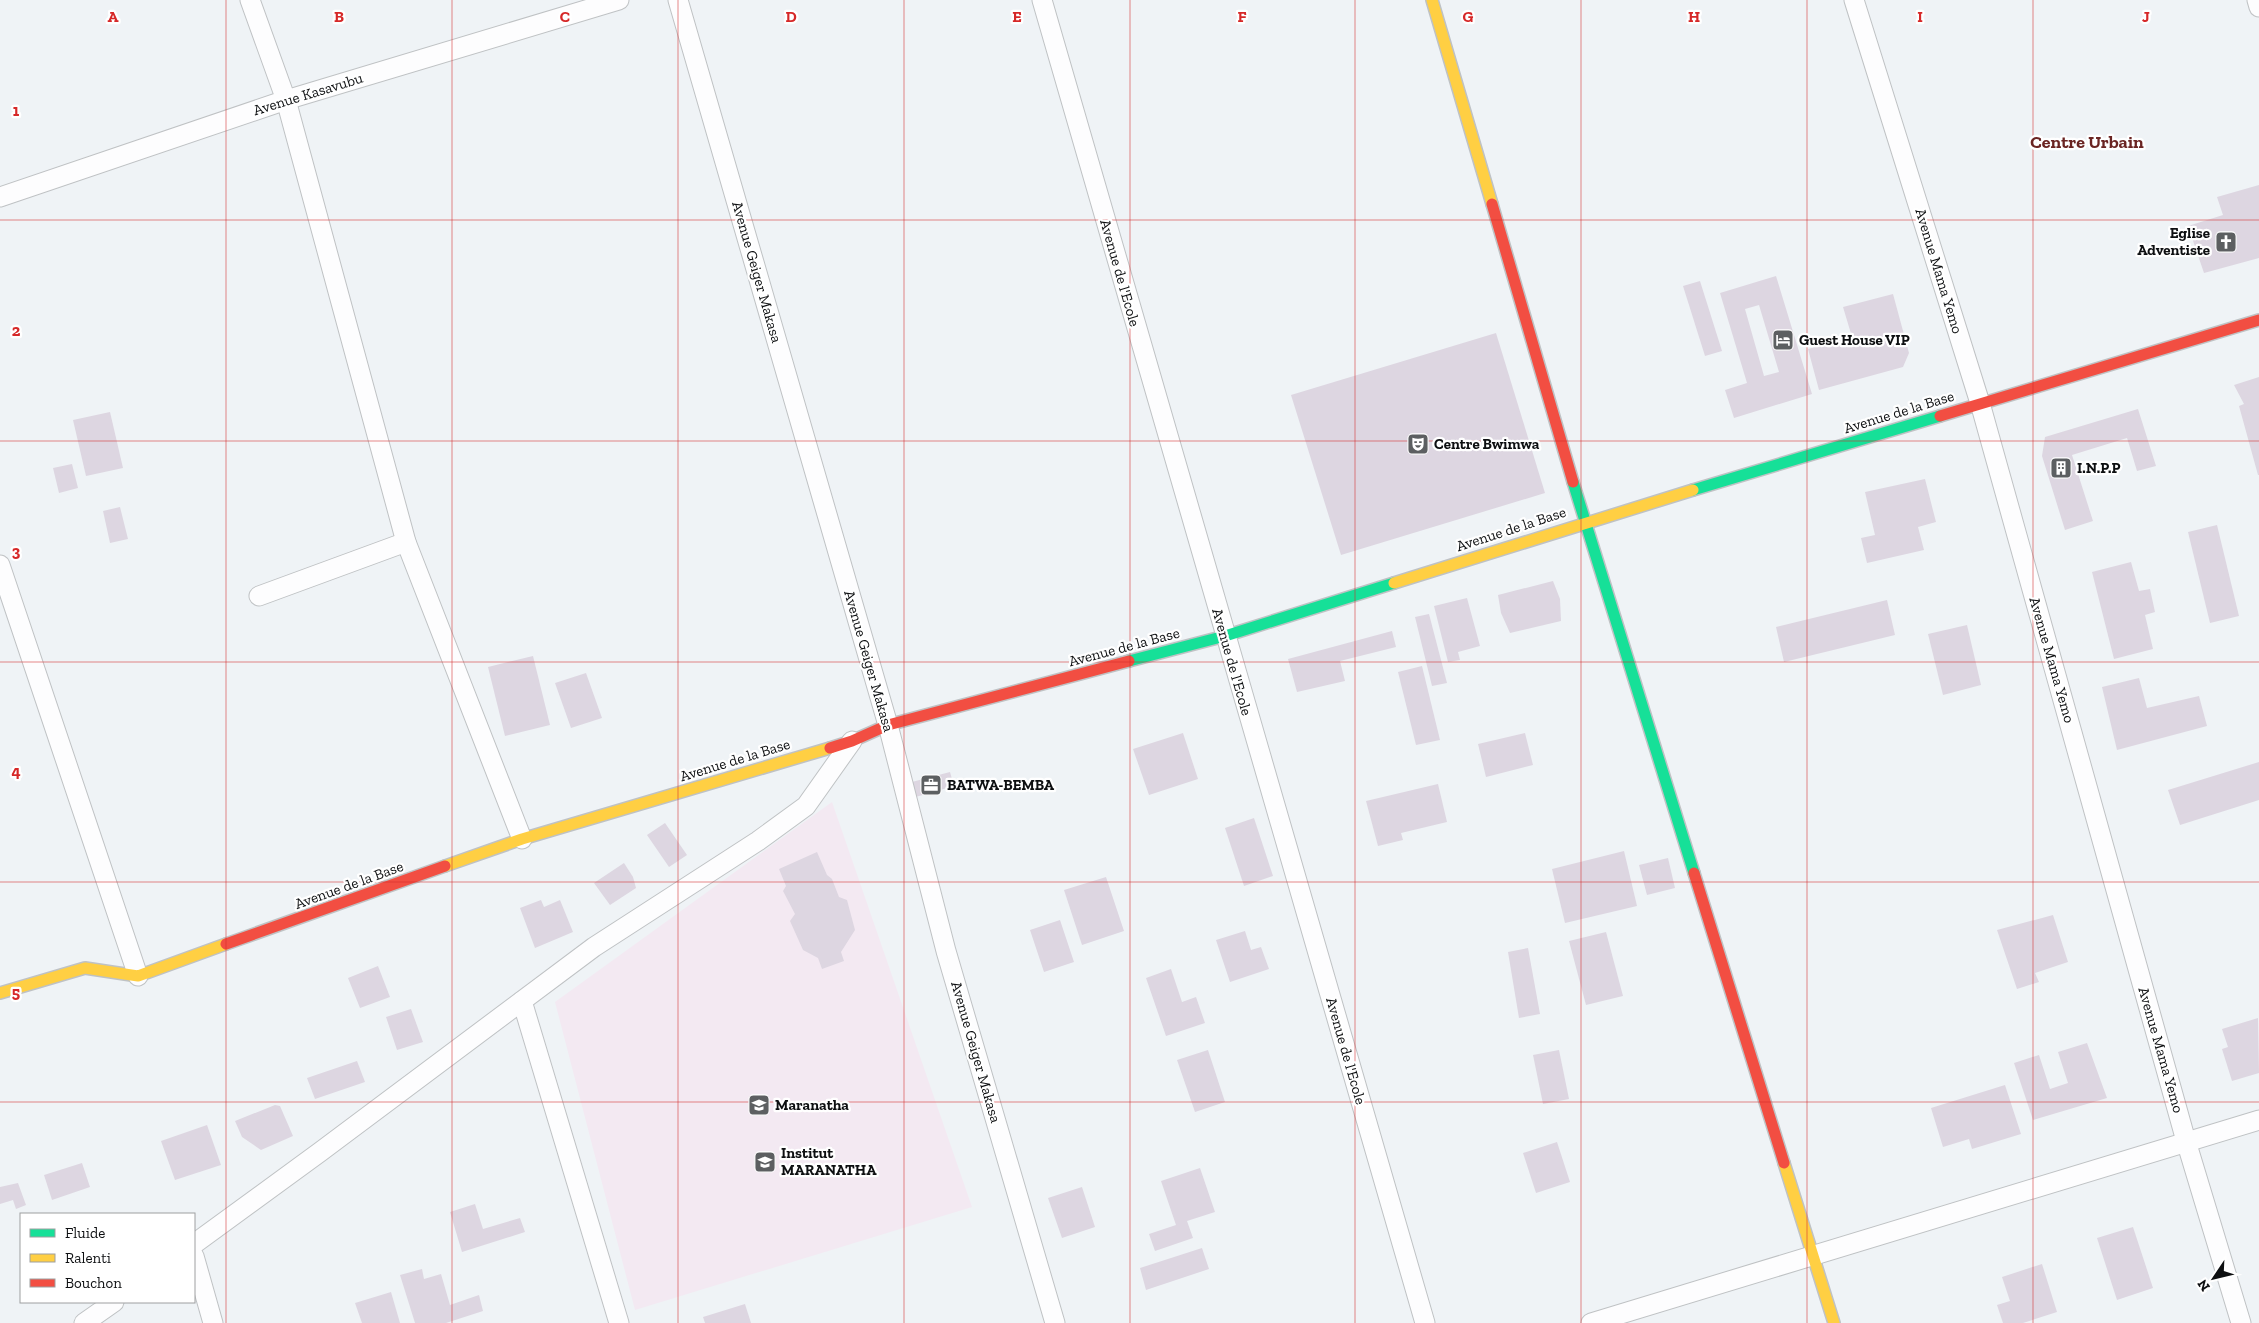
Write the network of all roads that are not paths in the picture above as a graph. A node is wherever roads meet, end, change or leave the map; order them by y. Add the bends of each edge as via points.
1 (250, 0) edge
2 (619, 0) edge
3 (678, 0) edge
4 (1042, 0) edge
5 (1432, 0) edge
6 (1854, 0) edge
7 (2257, 0) edge
8 (2259, 7) edge
9 (286, 100) junction
10 (0, 197) edge
11 (2259, 320) edge
12 (1980, 403) junction
13 (1585, 522) junction
14 (406, 542) junction
15 (0, 564) edge
16 (260, 596) dead end
17 (1225, 636) junction
18 (888, 725) junction
19 (852, 741) junction
20 (522, 839) junction
21 (138, 976) junction
22 (0, 993) edge
23 (522, 1001) junction
24 (2259, 1120) edge
25 (2186, 1142) junction
26 (195, 1243) edge
27 (1814, 1256) junction
28 (195, 1259) edge
29 (113, 1303) edge
30 (84, 1323) edge
31 (214, 1323) edge
32 (619, 1323) edge
33 (1055, 1323) edge
34 (1425, 1323) edge
35 (1591, 1323) edge
36 (1834, 1323) edge
37 (2241, 1323) edge

1 - 9 street
2 - 9 street, Avenue Kasavubu
3 - 18 street, Avenue Geiger Makasa
4 - 17 street, Avenue de l'Ecole
5 - 13 main road
6 - 12 street, Avenue Mama Yemo
7 - 8 street
9 - 10 street, Avenue Kasavubu
9 - 14 street
11 - 12 main road, Avenue de la Base
12 - 13 main road, Avenue de la Base
12 - 25 street, Avenue Mama Yemo
13 - 17 main road, Avenue de la Base
13 - 27 main road
14 - 16 street
14 - 20 street
15 - 21 street
17 - 18 main road, Avenue de la Base
17 - 34 street, Avenue de l'Ecole
18 - 19 main road, Avenue de la Base
18 - 33 street, Avenue Geiger Makasa via 946,951
19 - 20 main road, Avenue de la Base
19 - 23 street via 806,806 758,841 594,946
20 - 21 main road, Avenue de la Base
21 - 22 main road, Avenue de la Base via 85,968
23 - 26 street
23 - 32 street
24 - 25 street
25 - 27 street
25 - 37 street, Avenue Mama Yemo
27 - 35 street
27 - 36 main road
28 - 31 street
29 - 30 street

